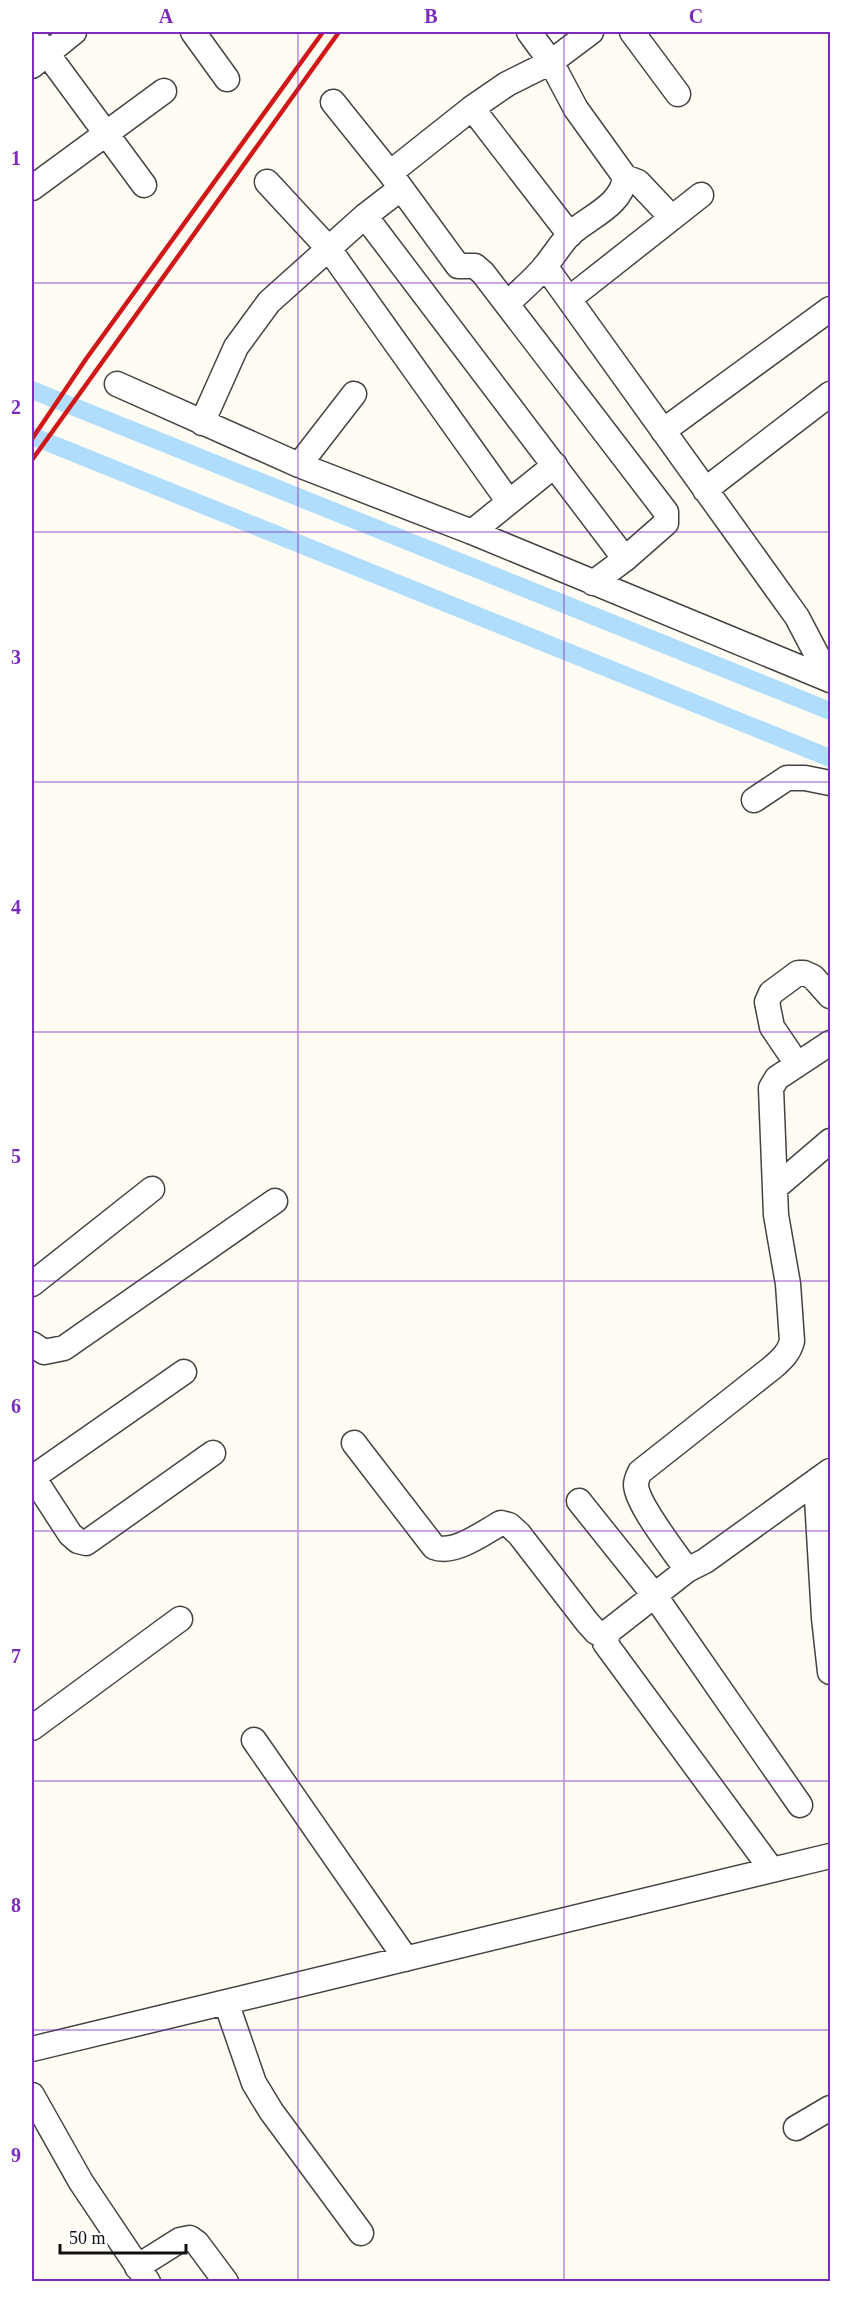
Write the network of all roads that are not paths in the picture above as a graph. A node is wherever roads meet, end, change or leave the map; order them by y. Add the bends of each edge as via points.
1 (74, 32) edge
2 (193, 32) edge
3 (529, 32) edge
4 (591, 32) edge
5 (632, 32) edge
6 (32, 33) edge
7 (39, 60) edge
8 (551, 62) junction
9 (227, 79) dead end
10 (164, 91) dead end
11 (678, 94) dead end
12 (333, 102) dead end
13 (472, 108) junction
14 (106, 133) junction
15 (625, 177) junction
16 (395, 181) junction
17 (267, 182) dead end
18 (144, 185) dead end
19 (32, 188) edge
20 (701, 195) dead end
21 (365, 216) junction
22 (672, 218) junction
23 (570, 235) junction
24 (329, 249) junction
25 (545, 266) junction
26 (569, 299) junction
27 (507, 304) junction
28 (831, 309) edge
29 (117, 384) dead end
30 (354, 394) dead end
31 (828, 401) edge
32 (202, 423) junction
33 (663, 431) junction
34 (299, 465) junction
35 (555, 465) junction
36 (705, 490) junction
37 (508, 502) junction
38 (472, 532) junction
39 (626, 559) junction
40 (593, 583) junction
41 (831, 783) edge
42 (754, 800) dead end
43 (831, 996) edge
44 (831, 1043) edge
45 (797, 1064) junction
46 (831, 1141) edge
47 (775, 1188) junction
48 (152, 1189) dead end
49 (275, 1201) dead end
50 (32, 1284) edge
51 (32, 1344) edge
52 (184, 1372) dead end
53 (354, 1443) dead end
54 (213, 1453) dead end
55 (823, 1476) edge
56 (32, 1478) edge
57 (579, 1501) dead end
58 (687, 1570) junction
59 (827, 1592) edge
60 (655, 1596) junction
61 (180, 1619) dead end
62 (607, 1638) junction
63 (831, 1672) edge
64 (32, 1728) edge
65 (254, 1740) dead end
66 (800, 1805) dead end
67 (831, 1856) edge
68 (772, 1870) junction
69 (406, 1959) junction
70 (226, 2002) junction
71 (32, 2049) edge
72 (32, 2095) edge
73 (831, 2108) edge
74 (796, 2128) dead end
75 (362, 2233) dead end
76 (142, 2274) edge
77 (226, 2282) edge

1 - 7 street
2 - 9 street
3 - 8 street
4 - 8 street
5 - 11 street
6 - 7 street
7 - 14 street
8 - 13 street via 507,84
8 - 15 street via 576,109
10 - 14 street
12 - 16 street
13 - 16 street
13 - 23 street
14 - 18 street
14 - 19 street
15 - 22 street via 638,182
15 - 23 street via 617,197
16 - 21 street
16 - 27 street via 458,266 478,267
17 - 24 street
20 - 22 street
21 - 24 street
21 - 35 street
22 - 26 street
23 - 25 street
24 - 32 street via 269,302 236,347
24 - 37 street
25 - 26 street
25 - 27 street
26 - 33 street
27 - 39 street via 666,512 666,523
28 - 33 street
29 - 32 street
30 - 34 street
31 - 36 street
32 - 34 street
33 - 36 street
34 - 38 street
35 - 37 street
35 - 39 street
36 - 40 street via 796,617 831,680
37 - 38 street
38 - 40 street
39 - 40 street
41 - 42 street via 787,778
43 - 45 street via 804,973 798,973 771,993 767,1002 772,1027
44 - 45 street
45 - 47 street via 777,1078 771,1088
46 - 47 street
47 - 58 street via 788,1284 790,1348 773,1367 640,1472 635,1482 650,1515
48 - 50 street
49 - 51 street via 64,1348 44,1352
52 - 56 street
53 - 62 street via 434,1547 455,1547 501,1523 509,1525 587,1622
54 - 56 street via 86,1542 78,1542 70,1534
55 - 58 street
55 - 59 street
57 - 60 street
58 - 60 street
59 - 63 street
60 - 62 street via 609,1631
60 - 66 street
61 - 64 street
62 - 68 street via 605,1643 610,1651
65 - 69 street
67 - 68 street
68 - 69 street
69 - 70 street
70 - 71 street
70 - 75 street via 254,2083
72 - 76 street via 81,2182
73 - 74 street
76 - 77 street via 180,2240 190,2238

